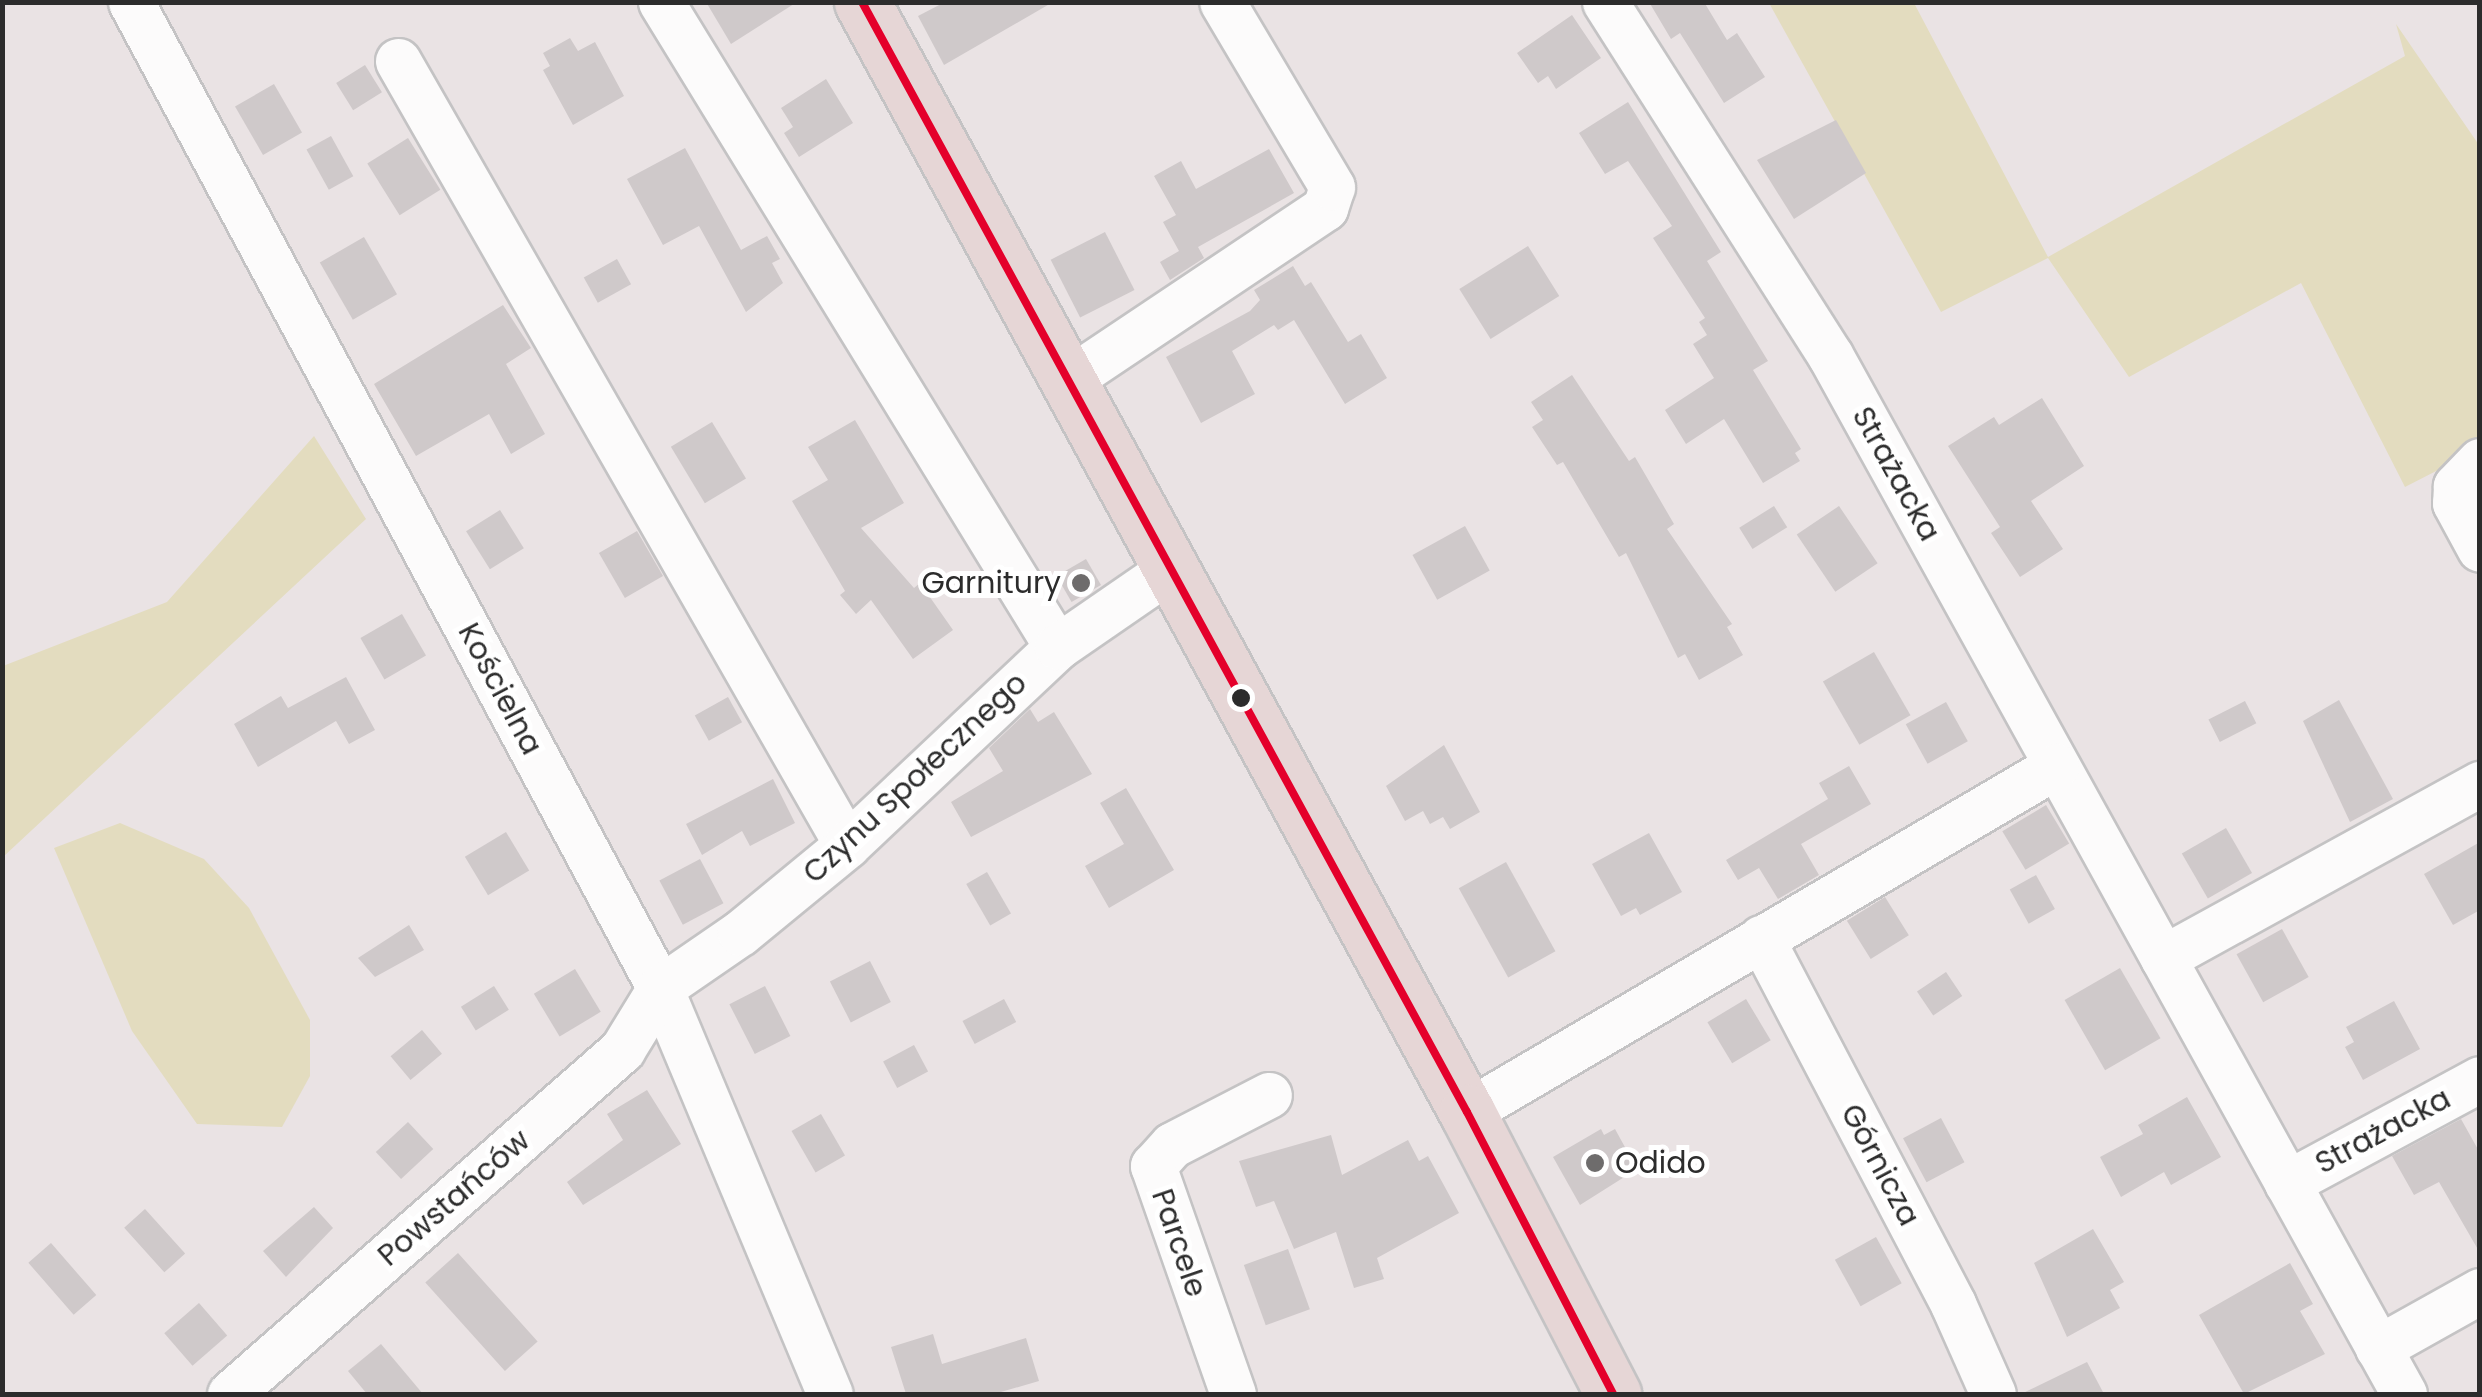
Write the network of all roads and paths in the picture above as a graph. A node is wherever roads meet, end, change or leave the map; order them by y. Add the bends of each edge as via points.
1 (131, 2) edge
2 (660, 2) edge
3 (862, 2) edge
4 (1222, 2) edge
5 (1605, 2) edge
6 (398, 61) dead end
7 (1065, 382) junction
8 (2480, 461) edge
9 (2480, 549) edge
10 (1170, 569) junction
11 (1057, 647) junction
12 (2056, 766) junction
13 (2480, 784) edge
14 (847, 845) junction
15 (1762, 938) junction
16 (2163, 958) junction
17 (660, 988) junction
18 (2480, 1080) edge
19 (1269, 1095) dead end
20 (1467, 1112) junction
21 (2287, 1183) junction
22 (2480, 1291) edge
23 (2378, 1348) junction
24 (230, 1394) edge
25 (830, 1394) edge
26 (1233, 1394) edge
27 (1613, 1394) edge
28 (1993, 1394) edge
29 (2404, 1394) edge

1 - 17 street, Kościelna
2 - 11 street
3 - 7 main road
4 - 7 street via 1332,187 1325,208
5 - 12 street, Strażacka via 1830,354
6 - 14 street
7 - 10 main road
8 - 9 street via 2456,486 2455,503
10 - 11 street, Czynu Społecznego
10 - 20 main road
11 - 14 street, Czynu Społecznego
12 - 15 street
12 - 16 street, Strażacka
13 - 16 street
14 - 17 street, Czynu Społecznego
15 - 20 street
15 - 28 street, Górnicza
16 - 21 street, Strażacka
17 - 24 street, Powstańców via 622,1050
17 - 25 street, Kościelna
18 - 21 street, Strażacka
19 - 26 street, Parcele via 1172,1145 1153,1166
20 - 27 main road
21 - 23 street, Strażacka
22 - 23 street
23 - 29 street, Strażacka

